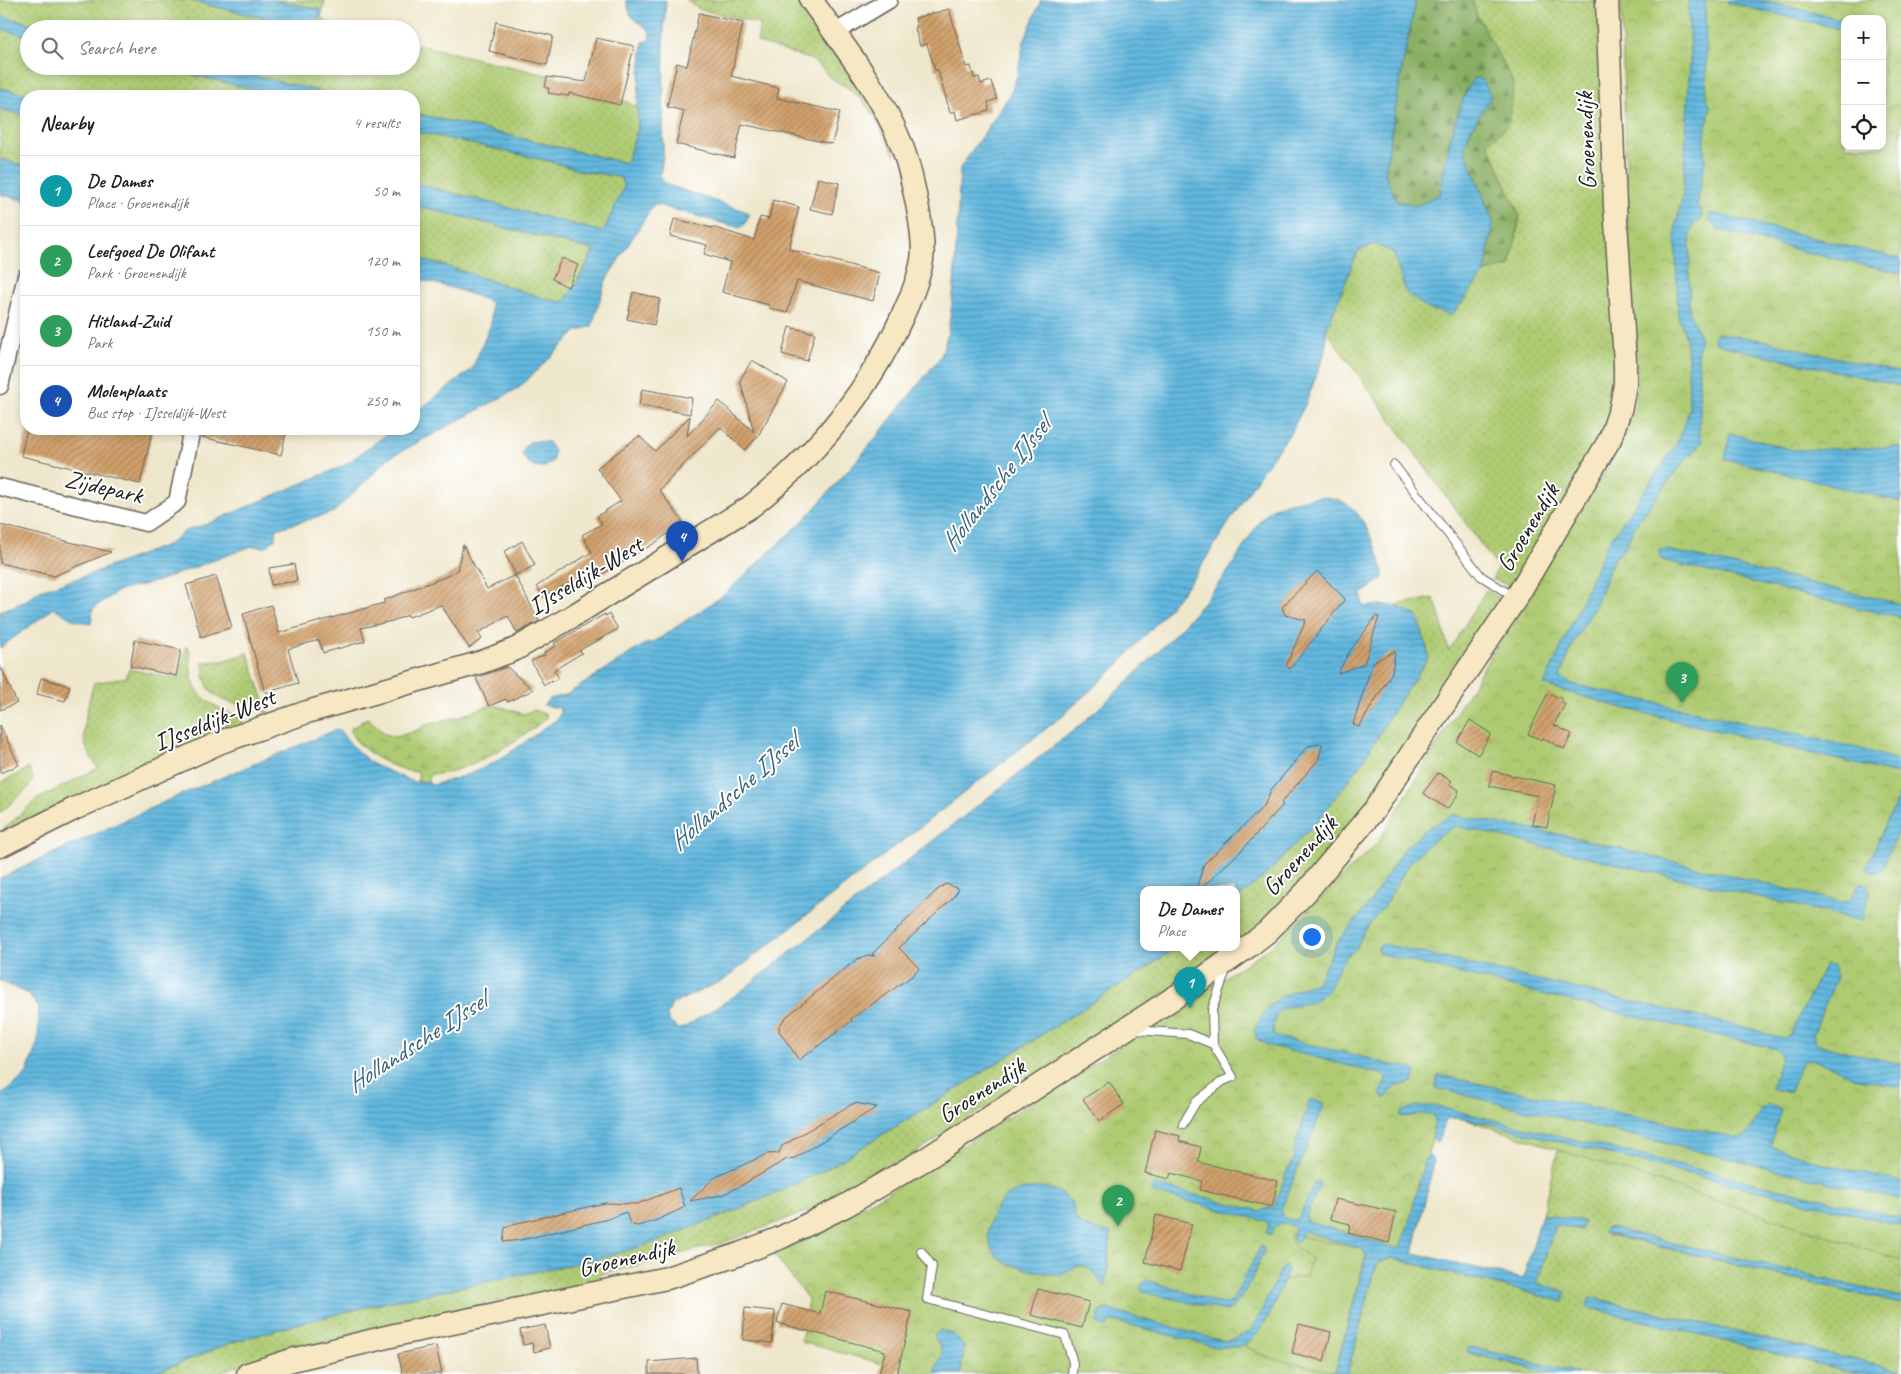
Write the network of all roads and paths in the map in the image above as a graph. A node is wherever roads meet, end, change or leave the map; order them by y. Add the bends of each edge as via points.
1 (811, 0) edge
2 (889, 0) edge
3 (1607, 0) edge
4 (834, 33) junction
5 (20, 301) edge
6 (0, 386) edge
7 (191, 435) edge
8 (1394, 465) dead end
9 (0, 487) edge
10 (1516, 598) junction
11 (0, 846) edge
12 (1229, 961) junction
13 (1124, 1030) junction
14 (1213, 1044) junction
15 (1182, 1124) dead end
16 (921, 1251) dead end
17 (248, 1374) edge
18 (1072, 1374) edge

1 - 4 street, IJsseldijk-West
2 - 4 street
3 - 10 street, Groenendijk via 1624,384 1619,414 1610,439
4 - 11 street, IJsseldijk-West via 886,110 900,142 914,190 922,237 922,259 912,296 876,366 836,424 794,470 735,516 516,649 482,662 306,712 221,742
5 - 6 street
7 - 9 street, Zijdepark via 177,502 146,523
8 - 10 lane via 1481,576
10 - 12 street, Groenendijk via 1375,809 1306,892 1267,932
12 - 13 street, Groenendijk
12 - 14 lane via 1212,1010
13 - 14 lane via 1188,1034
13 - 17 street, Groenendijk via 845,1206 737,1255 667,1278 395,1335
14 - 15 lane via 1233,1077 1196,1102
16 - 18 lane via 932,1266 927,1298 1066,1335 1073,1363

